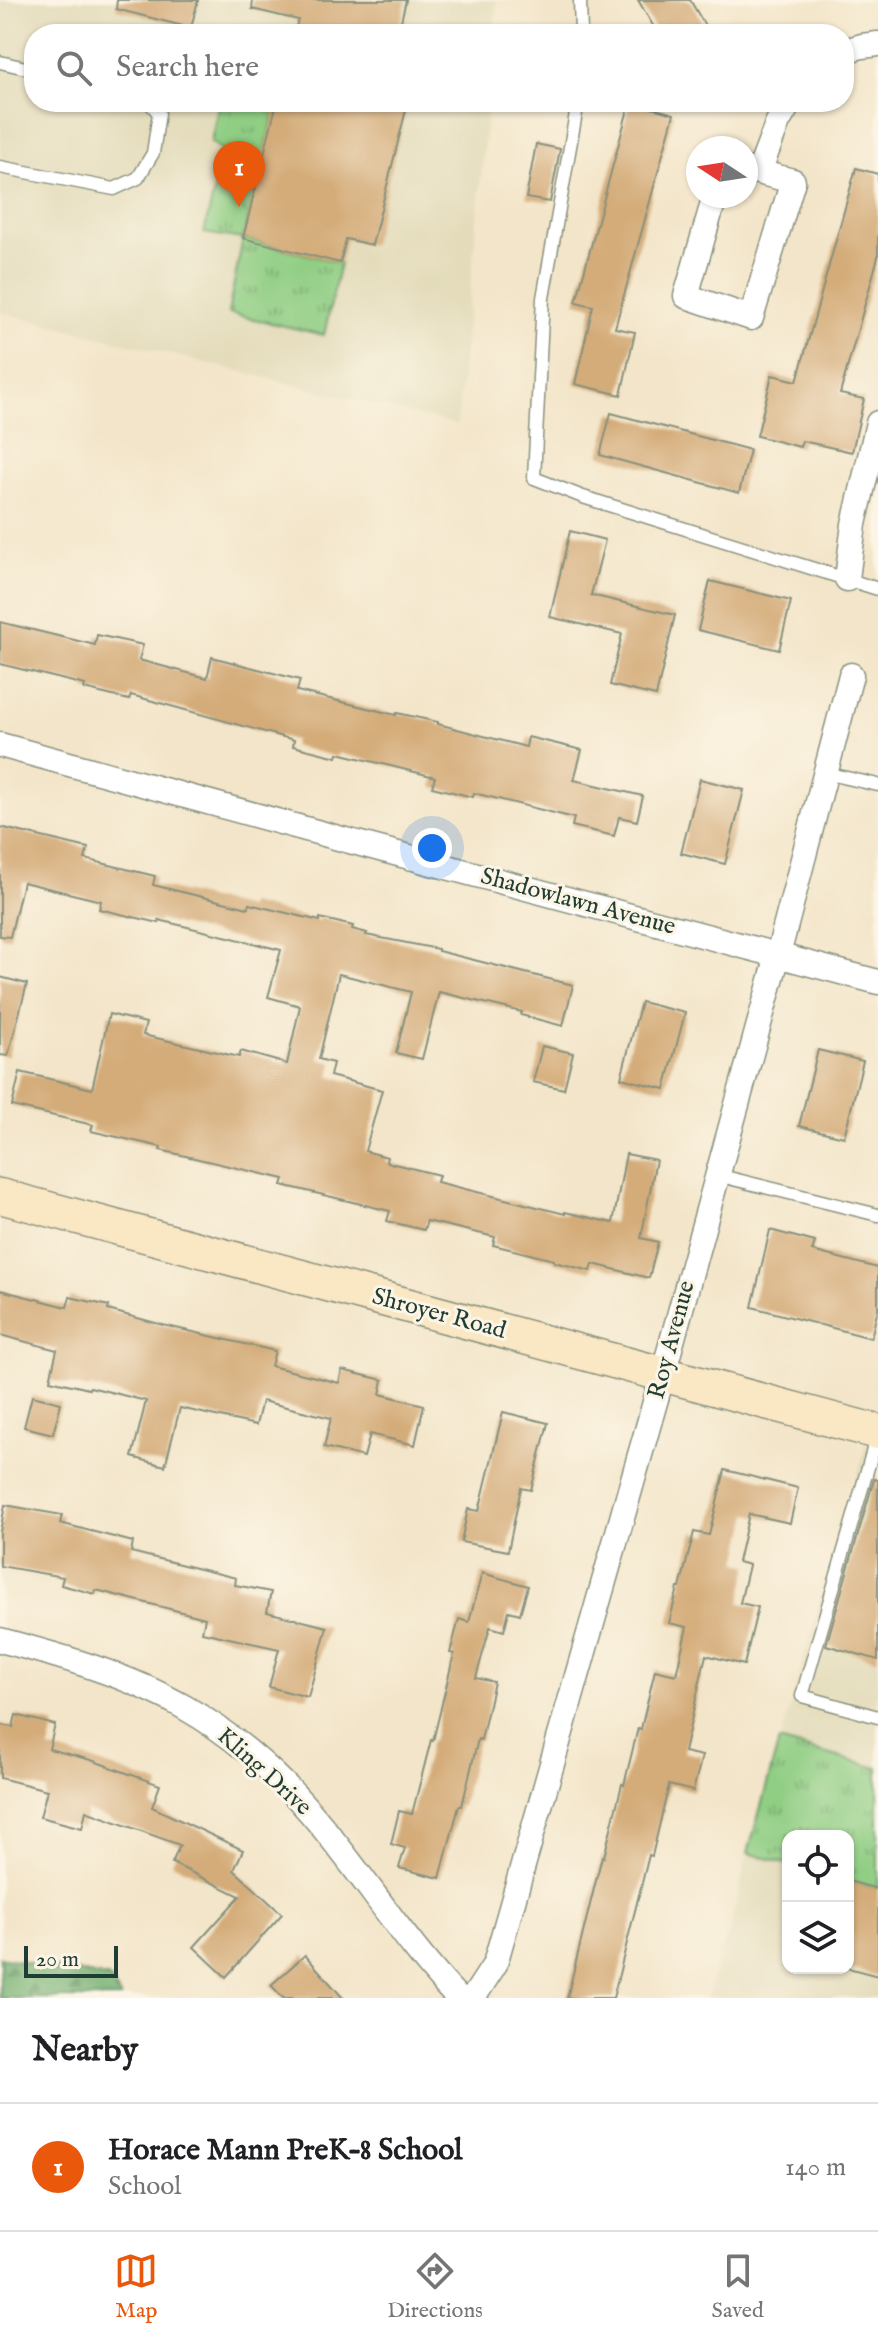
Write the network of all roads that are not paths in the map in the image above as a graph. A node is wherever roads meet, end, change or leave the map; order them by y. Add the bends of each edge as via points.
1 (580, 0) edge
2 (581, 24) edge
3 (878, 44) edge
4 (854, 48) edge
5 (0, 62) edge
6 (24, 68) edge
7 (158, 112) edge
8 (576, 112) edge
9 (784, 112) edge
10 (758, 161) edge
11 (0, 167) edge
12 (758, 172) edge
13 (712, 208) edge
14 (878, 423) edge
15 (847, 579) junction
16 (878, 589) edge
17 (851, 675) dead end
18 (0, 745) edge
19 (825, 773) junction
20 (878, 785) edge
21 (778, 955) junction
22 (878, 982) edge
23 (717, 1175) junction
24 (0, 1196) edge
25 (878, 1215) edge
26 (663, 1374) junction
27 (878, 1432) edge
28 (0, 1640) edge
29 (878, 1717) edge
30 (458, 1998) edge
31 (473, 1998) edge

1 - 2 lane
3 - 4 street
5 - 6 lane
7 - 11 lane via 153,153 138,178 114,189
8 - 15 lane via 543,298 534,478
9 - 10 street
12 - 13 street via 793,181 751,318 686,296
14 - 15 street
15 - 16 lane
17 - 19 street, Roy Avenue
18 - 21 street, Shadowlawn Avenue
19 - 20 lane
19 - 21 street, Roy Avenue
21 - 22 street, Shadowlawn Avenue
21 - 23 street, Roy Avenue
23 - 25 lane
23 - 26 street, Roy Avenue
24 - 26 main road, Shroyer Road
26 - 27 main road, Shroyer Road
26 - 31 street, Roy Avenue via 495,1964
27 - 29 lane via 802,1696
28 - 30 street, Kling Drive via 107,1672 183,1706 228,1736 309,1810 412,1947

